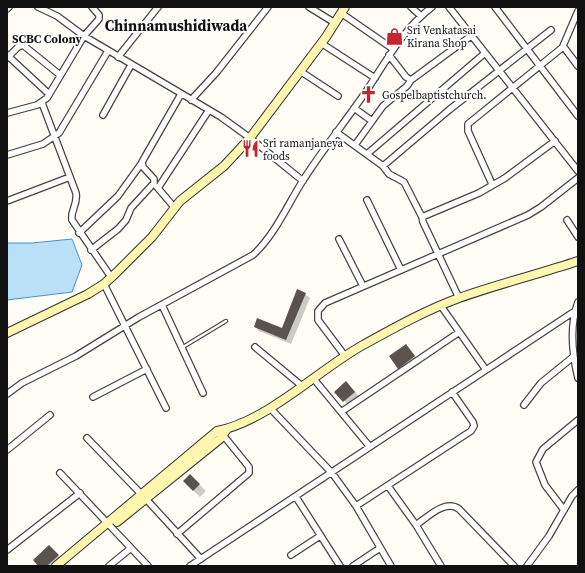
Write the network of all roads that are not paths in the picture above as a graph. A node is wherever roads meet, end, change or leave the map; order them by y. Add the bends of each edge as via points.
1 (9, 7) edge
2 (38, 7) edge
3 (92, 7) edge
4 (158, 7) edge
5 (268, 7) edge
6 (309, 7) edge
7 (411, 7) edge
8 (432, 7) edge
9 (449, 7) edge
10 (495, 7) edge
11 (7, 10) edge
12 (343, 10) edge
13 (578, 11) edge
14 (420, 16) junction
15 (335, 22) junction
16 (551, 30) dead end
17 (84, 36) junction
18 (471, 36) junction
19 (321, 43) junction
20 (563, 47) junction
21 (526, 48) junction
22 (393, 49) junction
23 (108, 51) junction
24 (485, 53) junction
25 (389, 55) junction
26 (7, 57) edge
27 (118, 57) junction
28 (131, 65) junction
29 (540, 66) junction
30 (578, 66) edge
31 (300, 71) junction
32 (499, 71) junction
33 (60, 75) junction
34 (374, 78) junction
35 (411, 80) junction
36 (512, 88) junction
37 (49, 94) junction
38 (181, 94) junction
39 (338, 96) dead end
40 (191, 100) junction
41 (42, 103) junction
42 (354, 108) junction
43 (209, 110) junction
44 (7, 113) edge
45 (103, 115) dead end
46 (578, 116) edge
47 (372, 121) junction
48 (336, 132) junction
49 (55, 137) junction
50 (250, 138) junction
51 (555, 141) junction
52 (355, 145) junction
53 (367, 154) junction
54 (7, 155) edge
55 (141, 164) junction
56 (384, 166) junction
57 (578, 171) edge
58 (70, 177) junction
59 (578, 178) edge
60 (303, 180) junction
61 (492, 184) junction
62 (156, 186) junction
63 (367, 200) dead end
64 (7, 201) edge
65 (174, 207) junction
66 (422, 217) junction
67 (567, 220) dead end
68 (79, 233) junction
69 (578, 237) edge
70 (340, 239) dead end
71 (92, 250) junction
72 (439, 254) junction
73 (578, 261) edge
74 (401, 270) junction
75 (111, 277) junction
76 (104, 284) junction
77 (363, 286) junction
78 (459, 298) junction
79 (578, 302) edge
80 (162, 305) junction
81 (441, 306) junction
82 (575, 311) junction
83 (226, 321) dead end
84 (126, 326) junction
85 (7, 333) edge
86 (458, 333) junction
87 (182, 347) junction
88 (255, 347) dead end
89 (345, 356) junction
90 (573, 356) junction
91 (147, 369) junction
92 (486, 370) junction
93 (313, 378) junction
94 (578, 378) edge
95 (302, 386) junction
96 (452, 392) junction
97 (203, 393) dead end
98 (7, 394) edge
99 (93, 398) dead end
100 (524, 405) dead end
101 (166, 408) dead end
102 (270, 408) junction
103 (341, 412) junction
104 (50, 415) dead end
105 (578, 420) edge
106 (225, 432) junction
107 (87, 438) dead end
108 (370, 448) junction
109 (7, 450) edge
110 (60, 473) dead end
111 (332, 473) junction
112 (388, 486) junction
113 (578, 490) edge
114 (80, 493) junction
115 (144, 496) junction
116 (296, 497) junction
117 (356, 506) junction
118 (564, 510) junction
119 (110, 525) junction
120 (416, 525) junction
121 (177, 534) junction
122 (320, 536) junction
123 (131, 548) junction
124 (380, 548) junction
125 (7, 550) edge
126 (291, 555) dead end
127 (201, 560) junction
128 (56, 566) edge
129 (64, 566) edge
130 (109, 566) edge
131 (148, 566) edge
132 (190, 566) edge
133 (340, 566) edge
134 (353, 566) edge
135 (391, 566) edge
136 (441, 566) edge
137 (514, 566) edge
138 (528, 566) edge

1 - 11 street
2 - 17 street via 57,16
3 - 17 street via 99,17
4 - 27 street
5 - 40 street via 216,73
6 - 15 street
7 - 14 street
8 - 14 street
9 - 18 street
10 - 21 street
12 - 15 street
12 - 22 street
13 - 20 street
14 - 22 street
15 - 19 street
16 - 21 street
17 - 23 street
17 - 33 street
18 - 24 street
18 - 35 street
19 - 31 street
19 - 34 street
20 - 29 street
20 - 30 street
21 - 29 street
21 - 32 street
22 - 25 street
23 - 27 street
23 - 49 street
24 - 32 street
24 - 53 street
25 - 34 street
25 - 35 street
26 - 33 street via 23,45
26 - 37 street
27 - 28 street
28 - 38 street
28 - 45 street
29 - 36 street
29 - 46 street
31 - 39 street
31 - 50 street
32 - 36 street
32 - 56 street
33 - 37 street
34 - 42 street
35 - 47 street via 383,106
36 - 51 street
36 - 61 street via 467,126
37 - 41 street
38 - 40 street
38 - 55 street
40 - 43 street
41 - 44 street
41 - 49 street
42 - 47 street
42 - 48 street
43 - 50 street
43 - 62 street
47 - 52 street
48 - 52 street
48 - 60 street
49 - 54 street via 44,144
49 - 58 street
50 - 60 street
50 - 65 street via 224,166
51 - 57 street
51 - 61 street via 505,178
52 - 53 street
53 - 56 street
55 - 62 street via 153,177
55 - 68 street via 118,196
56 - 66 street via 389,174 404,182
58 - 64 street
58 - 68 street via 77,198 72,220
59 - 72 street via 528,215
60 - 80 street via 267,240 253,255
61 - 66 street via 479,193
62 - 65 street
62 - 71 street via 131,208 118,229
63 - 74 street
65 - 75 street via 152,237
66 - 72 street
67 - 69 street
68 - 71 street
70 - 77 street
71 - 75 street
72 - 74 street
72 - 78 street
73 - 78 street
74 - 77 street
75 - 76 street
76 - 84 street
76 - 85 street
77 - 89 street via 325,303 317,315
78 - 81 street
79 - 82 street
80 - 84 street
80 - 87 street
81 - 86 street
81 - 89 street
82 - 90 street via 572,332
82 - 92 street
83 - 87 lane
84 - 91 street
84 - 98 street via 60,365 22,383
86 - 92 street
86 - 103 street
87 - 97 street
88 - 95 street
89 - 93 street
90 - 94 street
90 - 100 street via 541,382
91 - 99 street
91 - 101 street
92 - 96 street
93 - 95 street
93 - 103 street
95 - 102 street
96 - 108 street
96 - 112 street via 473,422 471,431
102 - 106 street
102 - 111 street
103 - 108 street
104 - 109 street
105 - 118 street via 543,449 536,462 545,485
106 - 115 street via 217,431
106 - 121 street via 249,467 249,473
107 - 115 street
108 - 111 street
110 - 114 street
111 - 116 street
111 - 117 street
112 - 117 street
112 - 120 street
113 - 118 street
114 - 119 street
114 - 125 street
115 - 119 street
115 - 121 street
116 - 122 street
116 - 127 street
117 - 124 street
118 - 138 street
119 - 123 street
119 - 128 street
119 - 129 street
120 - 136 street
120 - 137 street via 444,506 454,505
121 - 127 street
122 - 126 street
122 - 133 street
123 - 130 street
123 - 131 street
124 - 134 street
124 - 135 street
127 - 132 street

